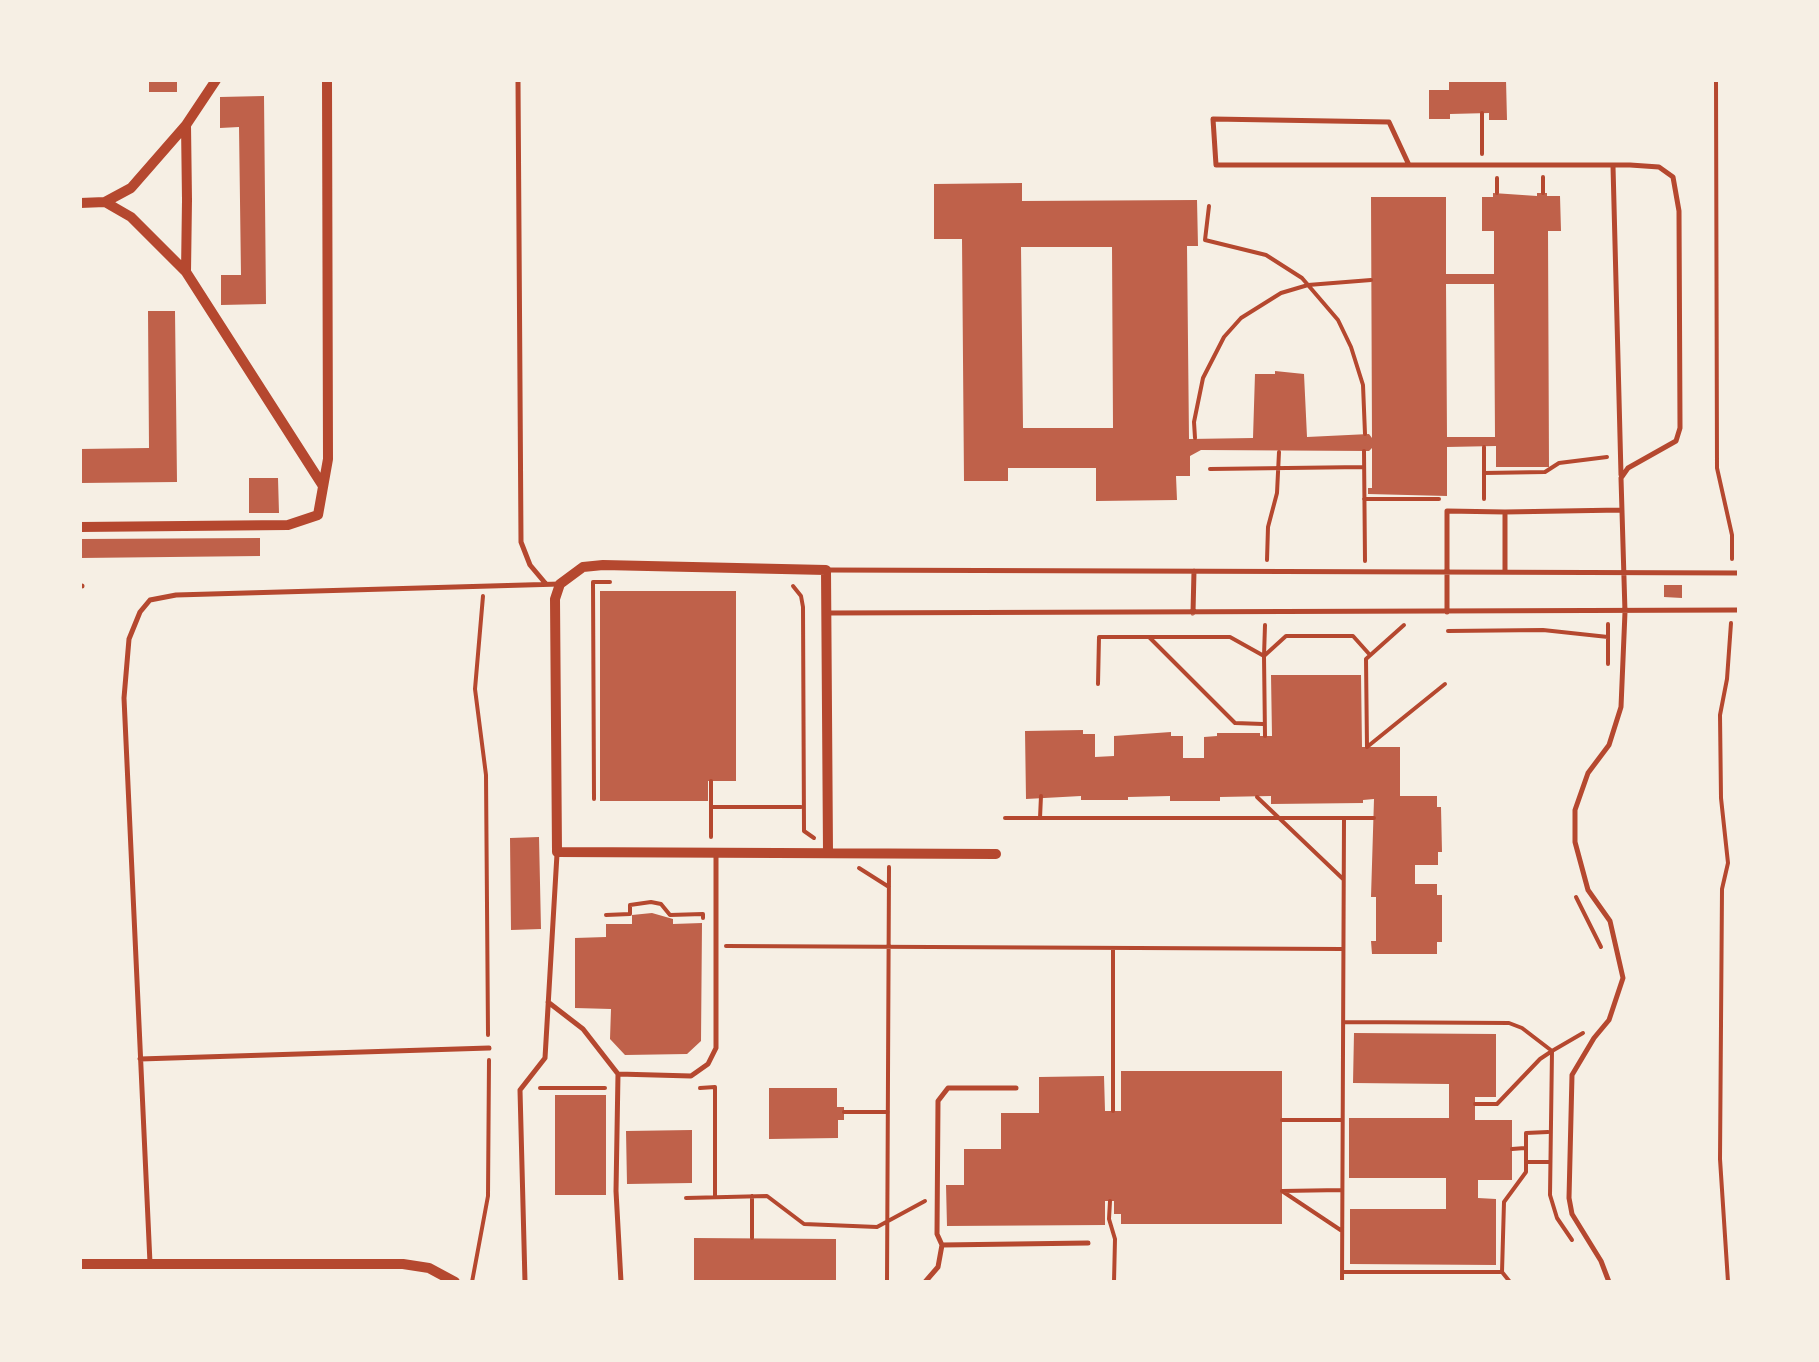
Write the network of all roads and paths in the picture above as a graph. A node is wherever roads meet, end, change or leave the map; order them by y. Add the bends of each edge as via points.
1 (216, 80) edge
2 (327, 80) edge
3 (518, 80) edge
4 (1716, 80) edge
5 (1482, 113) dead end
6 (186, 125) junction
7 (1409, 165) junction
8 (1482, 165) junction
9 (1613, 165) junction
10 (80, 202) edge
11 (105, 202) junction
12 (1209, 206) dead end
13 (186, 272) junction
14 (1371, 280) dead end
15 (1308, 285) junction
16 (1365, 434) dead end
17 (1195, 438) dead end
18 (1484, 446) dead end
19 (1364, 451) dead end
20 (1279, 452) dead end
21 (1620, 455) junction
22 (1364, 468) junction
23 (1210, 469) dead end
24 (1278, 469) junction
25 (1484, 473) junction
26 (1621, 478) junction
27 (323, 487) junction
28 (1484, 499) dead end
29 (1621, 510) junction
30 (1505, 512) junction
31 (80, 528) edge
32 (826, 570) junction
33 (1194, 571) junction
34 (1266, 571) junction
35 (1365, 572) junction
36 (1447, 572) junction
37 (1505, 572) junction
38 (1622, 572) junction
39 (1735, 573) edge
40 (613, 582) dead end
41 (786, 582) dead end
42 (546, 584) junction
43 (560, 584) junction
44 (484, 586) junction
45 (1735, 610) edge
46 (1412, 612) junction
47 (1447, 612) junction
48 (1608, 612) junction
49 (1625, 612) junction
50 (826, 613) junction
51 (1193, 613) junction
52 (1265, 613) junction
53 (1448, 631) dead end
54 (1149, 637) junction
55 (1608, 637) junction
56 (1370, 655) junction
57 (1264, 656) junction
58 (1608, 673) dead end
59 (1098, 684) dead end
60 (1444, 684) dead end
61 (1265, 724) junction
62 (1265, 736) dead end
63 (711, 782) dead end
64 (1040, 796) dead end
65 (1257, 796) dead end
66 (594, 798) dead end
67 (711, 807) junction
68 (803, 808) junction
69 (1005, 818) dead end
70 (1040, 818) junction
71 (1277, 818) junction
72 (1344, 818) junction
73 (1374, 818) dead end
74 (830, 850) junction
75 (557, 852) junction
76 (713, 852) junction
77 (889, 852) junction
78 (996, 854) dead end
79 (1343, 879) junction
80 (889, 887) junction
81 (1574, 888) dead end
82 (606, 915) dead end
83 (703, 932) dead end
84 (716, 946) junction
85 (889, 947) junction
86 (1113, 948) junction
87 (1342, 948) junction
88 (1607, 958) dead end
89 (548, 1002) junction
90 (1342, 1022) junction
91 (1592, 1023) dead end
92 (488, 1048) junction
93 (1552, 1051) junction
94 (140, 1059) junction
95 (618, 1074) junction
96 (522, 1088) junction
97 (618, 1088) junction
98 (696, 1088) dead end
99 (1016, 1088) dead end
100 (1475, 1104) dead end
101 (1113, 1111) dead end
102 (844, 1112) dead end
103 (888, 1112) junction
104 (1282, 1120) dead end
105 (1342, 1120) junction
106 (1550, 1132) junction
107 (1512, 1148) dead end
108 (1526, 1148) junction
109 (1526, 1162) junction
110 (1550, 1162) junction
111 (1342, 1190) junction
112 (938, 1194) junction
113 (752, 1196) junction
114 (715, 1197) junction
115 (686, 1198) dead end
116 (1110, 1200) dead end
117 (888, 1222) junction
118 (1342, 1232) junction
119 (752, 1238) dead end
120 (1088, 1244) dead end
121 (1576, 1244) dead end
122 (942, 1245) junction
123 (80, 1264) edge
124 (150, 1264) junction
125 (1342, 1272) junction
126 (1502, 1272) junction
127 (455, 1282) edge
128 (472, 1282) edge
129 (525, 1282) edge
130 (621, 1282) edge
131 (887, 1282) edge
132 (925, 1282) edge
133 (1114, 1282) edge
134 (1342, 1282) edge
135 (1510, 1282) edge
136 (1609, 1282) edge
137 (1728, 1282) edge

1 - 6 street
2 - 27 street
3 - 42 lane via 520,542
4 - 39 path via 1717,468
5 - 8 path
6 - 11 street via 131,188
6 - 13 street
7 - 7 lane via 1388,122 1213,119 1216,164
7 - 8 lane
8 - 9 lane
9 - 21 lane
9 - 26 lane via 1659,167 1673,177 1679,211 1680,428 1676,440
10 - 11 street
11 - 13 street via 131,217
12 - 15 path via 1205,240 1266,255
13 - 27 street
14 - 15 path
15 - 16 path via 1351,347 1363,385
15 - 17 path via 1258,305 1224,336 1203,378
18 - 25 path
19 - 22 path
20 - 24 path
21 - 25 path via 1558,464 1546,472
21 - 26 lane
22 - 24 path
22 - 35 path
23 - 24 path
24 - 34 path
25 - 28 path
26 - 29 lane
27 - 31 street via 318,515 288,525
29 - 30 lane
29 - 38 lane
30 - 36 lane via 1447,511
30 - 37 lane
32 - 33 lane
32 - 43 street via 603,565 583,567
32 - 50 street
33 - 34 lane
33 - 51 lane
34 - 35 lane
35 - 36 lane
36 - 37 lane
36 - 47 lane
37 - 38 lane
38 - 39 lane
38 - 49 lane
40 - 66 path via 594,582
41 - 68 path via 803,607
42 - 43 lane
42 - 44 lane
43 - 75 street
44 - 92 path via 475,689 486,776
44 - 94 lane via 176,595 150,600 140,612 129,639 124,698
45 - 49 lane
45 - 137 path via 1720,714 1728,863 1722,889 1720,1159
46 - 47 lane
46 - 52 lane
46 - 56 path
47 - 48 lane
48 - 49 lane
48 - 55 path
49 - 136 lane via 1620,706 1609,745 1588,773 1575,810 1575,842 1588,890 1610,921 1623,978 1609,1020 1572,1076 1569,1198
50 - 51 lane
50 - 74 street
51 - 52 lane
52 - 57 path
53 - 55 path
54 - 57 path via 1230,637
54 - 59 path via 1099,637
54 - 61 path via 1235,723
55 - 58 path
56 - 57 path via 1353,636 1286,636
56 - 60 path via 1367,748
57 - 61 path
61 - 62 path
63 - 67 path
64 - 70 path
65 - 71 path
67 - 68 path
67 - 76 path
68 - 74 path via 804,830
69 - 70 path
70 - 71 path
71 - 72 path
71 - 79 path
72 - 73 path
72 - 79 path
74 - 76 street
74 - 77 street
74 - 80 path
75 - 76 street
75 - 89 lane
76 - 84 lane
77 - 78 street
77 - 80 path
79 - 87 path
80 - 85 path
81 - 88 path
82 - 83 path via 630,914 630,905 651,902 670,914 703,914
84 - 85 path
84 - 95 lane via 716,1048 708,1064 691,1076
85 - 86 path
85 - 103 path
86 - 87 path
86 - 101 path
87 - 90 path
89 - 95 lane via 583,1029
89 - 96 lane via 545,1058
90 - 93 path via 1509,1023
90 - 105 path
91 - 93 path
92 - 94 lane
92 - 128 path via 488,1196
93 - 100 path via 1497,1104
93 - 106 path
94 - 124 lane
95 - 97 lane
96 - 97 path
96 - 129 lane
97 - 130 lane
98 - 114 path via 715,1088
99 - 112 lane via 948,1088 938,1101
102 - 103 path
103 - 117 path
104 - 105 path
105 - 111 path
106 - 108 path via 1526,1133
106 - 110 path
107 - 108 path
108 - 109 path
109 - 110 path
109 - 126 path via 1504,1202
110 - 121 path via 1557,1218
111 - 118 path
111 - 118 path via 1282,1191
112 - 117 path
112 - 122 lane
113 - 114 path
113 - 117 path via 775,1199 804,1224
113 - 119 path
114 - 115 path
116 - 133 path
117 - 131 path
118 - 125 path
120 - 122 lane
122 - 132 lane via 938,1267
123 - 124 street
124 - 127 street via 403,1264
125 - 126 path
125 - 134 path
126 - 135 path

